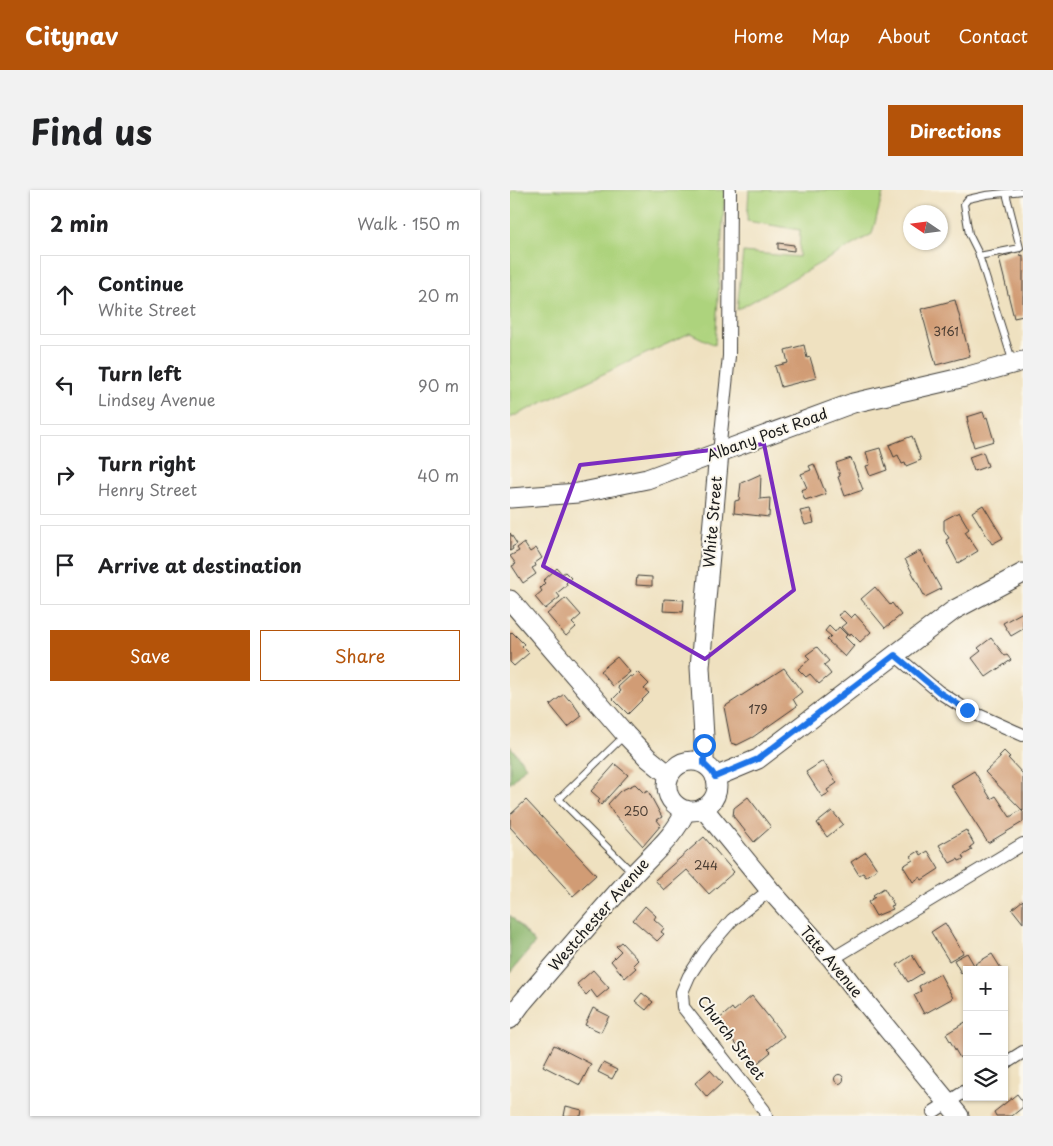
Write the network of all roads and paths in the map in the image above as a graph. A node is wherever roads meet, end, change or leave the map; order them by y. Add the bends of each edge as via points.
1 (730, 190) edge
2 (1023, 192) edge
3 (1006, 193) junction
4 (979, 256) junction
5 (1018, 363) edge
6 (718, 453) junction
7 (510, 498) edge
8 (1023, 573) edge
9 (510, 600) edge
10 (895, 655) junction
11 (626, 735) junction
12 (1023, 735) edge
13 (709, 770) junction
14 (669, 775) junction
15 (694, 809) junction
16 (1023, 844) edge
17 (634, 874) junction
18 (770, 890) junction
19 (832, 959) junction
20 (510, 1019) edge
21 (1023, 1052) edge
22 (1008, 1061) edge
23 (963, 1094) edge
24 (947, 1110) edge
25 (766, 1116) edge

1 - 6 street, White Street via 729,356
2 - 3 lane
3 - 4 lane via 1020,248
3 - 4 lane via 968,199 964,204 969,234
4 - 5 lane
5 - 6 street, Albany Post Road via 853,403
6 - 7 street, Albany Post Road via 629,483 570,494
6 - 13 street, White Street via 700,667
8 - 10 street via 954,610
9 - 11 street
10 - 12 street via 939,692 967,710
10 - 13 street via 758,759
11 - 14 street
11 - 17 lane via 559,799
13 - 14 street via 693,761 684,762
13 - 15 street via 716,784 714,795 711,802
14 - 15 street via 669,797 676,805
15 - 17 street, Westchester Avenue
15 - 18 street, Tate Avenue
16 - 19 street
17 - 20 street, Westchester Avenue
18 - 19 street, Tate Avenue
18 - 25 street, Church Street via 732,920 706,950 682,992 683,1007
19 - 24 street, Tate Avenue
21 - 22 street
23 - 24 street

